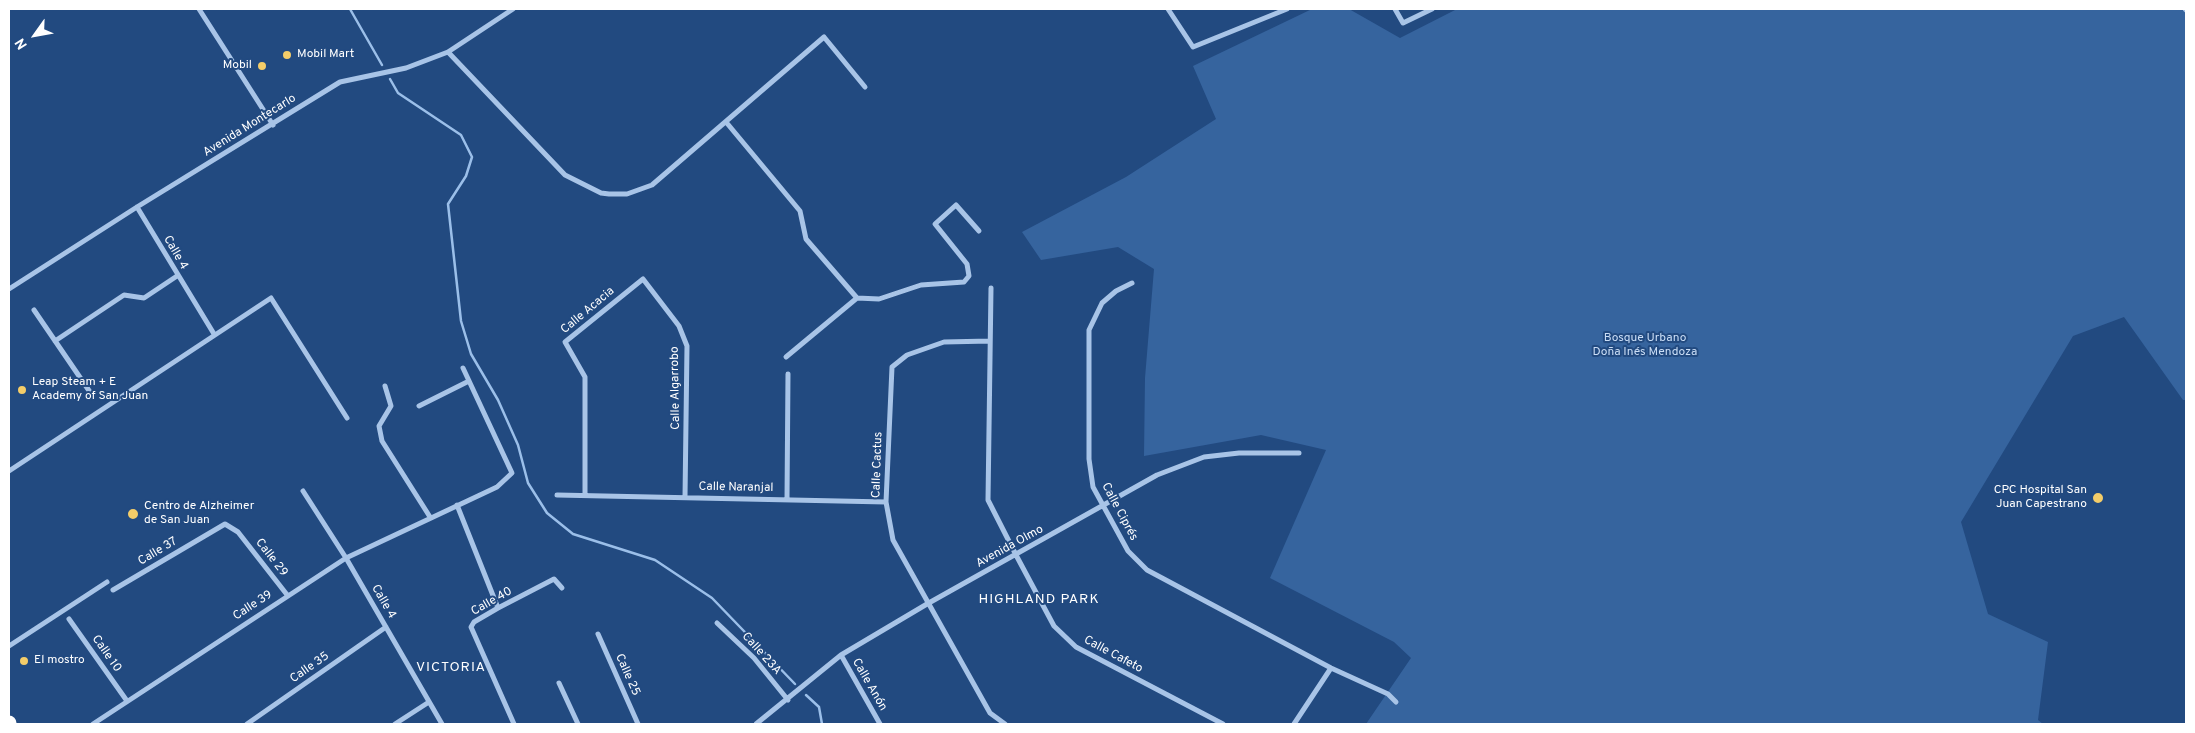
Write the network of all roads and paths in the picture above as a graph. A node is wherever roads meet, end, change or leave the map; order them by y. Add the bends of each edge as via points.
1 (199, 9) edge
2 (513, 9) edge
3 (1168, 9) edge
4 (1287, 9) edge
5 (1395, 9) edge
6 (1432, 9) edge
7 (1280, 10) edge
8 (448, 52) junction
9 (865, 86) dead end
10 (726, 122) junction
11 (273, 125) junction
12 (137, 207) junction
13 (980, 231) dead end
14 (177, 276) junction
15 (1132, 283) dead end
16 (991, 288) dead end
17 (9, 289) edge
18 (650, 289) joint
19 (856, 298) junction
20 (34, 310) dead end
21 (214, 334) junction
22 (990, 340) junction
23 (55, 341) junction
24 (786, 357) dead end
25 (463, 368) dead end
26 (788, 374) dead end
27 (469, 381) junction
28 (385, 386) dead end
29 (92, 395) dead end
30 (418, 406) dead end
31 (348, 418) dead end
32 (1299, 453) dead end
33 (9, 471) edge
34 (303, 491) dead end
35 (557, 495) dead end
36 (585, 495) junction
37 (685, 497) junction
38 (787, 499) junction
39 (886, 502) junction
40 (457, 505) junction
41 (1103, 507) junction
42 (430, 517) junction
43 (238, 532) joint
44 (1016, 556) junction
45 (346, 558) junction
46 (107, 582) dead end
47 (562, 588) dead end
48 (113, 590) dead end
49 (288, 596) junction
50 (927, 604) junction
51 (498, 608) junction
52 (69, 619) dead end
53 (717, 623) dead end
54 (386, 627) junction
55 (598, 634) dead end
56 (9, 646) edge
57 (841, 655) junction
58 (1331, 668) junction
59 (559, 683) dead end
60 (788, 700) junction
61 (127, 701) junction
62 (429, 702) junction
63 (1396, 702) dead end
64 (93, 724) edge
65 (247, 724) edge
66 (395, 724) edge
67 (442, 724) edge
68 (514, 724) edge
69 (578, 724) edge
70 (638, 724) edge
71 (756, 724) edge
72 (880, 724) edge
73 (1005, 724) edge
74 (1223, 724) edge
75 (1294, 724) edge

1 - 11 street
2 - 8 street, Avenida Montecarlo
3 - 7 street via 1194,47
4 - 7 street
5 - 6 street via 1403,24
8 - 10 street via 564,175 601,193 626,194 652,185
8 - 11 street, Avenida Montecarlo via 406,68 340,82
9 - 10 street via 824,37
10 - 19 street via 800,211 806,238
11 - 12 street, Avenida Montecarlo
12 - 14 street, Calle 4
12 - 17 street, Avenida Montecarlo
13 - 19 street via 956,205 935,224 967,264 969,276 964,282 921,285 879,299
14 - 21 street, Calle 4
14 - 23 street via 144,298 124,295
15 - 41 street, Calle Ciprés via 1102,303 1089,330 1089,459 1093,487
16 - 22 street, Calle Cafeto
18 - 36 street, Calle Acacia via 643,279 565,342 585,377
18 - 37 street, Calle Algarrobo via 679,326 687,346
19 - 24 street
20 - 23 street
21 - 31 street via 271,298
21 - 33 street
22 - 39 street, Calle Cactus via 944,342 907,355 892,367
22 - 44 street, Calle Cafeto via 988,500
23 - 29 street
25 - 27 street, Calle 39
26 - 38 street
27 - 30 street
27 - 40 street, Calle 39 via 512,473 497,487
28 - 42 street via 391,406 379,426 382,441
32 - 41 street, Avenida Olmo via 1239,453 1204,457 1157,475
34 - 45 street, Calle 4
35 - 36 street, Calle Naranjal
36 - 37 street, Calle Naranjal
37 - 38 street, Calle Naranjal
38 - 39 street, Calle Naranjal
39 - 50 street, Calle Cactus via 892,540
40 - 42 street, Calle 39
40 - 51 street
41 - 44 street, Avenida Olmo
41 - 58 street, Calle Ciprés via 1128,551 1147,570
42 - 45 street, Calle 39
43 - 48 street, Calle 37 via 226,524
43 - 49 street, Calle 29
44 - 50 street, Avenida Olmo
44 - 74 street, Calle Cafeto via 1054,626 1076,647
45 - 49 street, Calle 39
45 - 54 street, Calle 4
46 - 56 street
47 - 51 street, Calle 40 via 554,579
49 - 61 street, Calle 39
50 - 57 street, Avenida Olmo
50 - 73 street, Calle Cactus via 990,713
51 - 68 street, Calle 40 via 471,627
52 - 61 street, Calle 10
53 - 60 street, Calle 23A via 754,658
54 - 62 street, Calle 4
54 - 65 street, Calle 35
55 - 70 street, Calle 25
57 - 60 street, Avenida Olmo
57 - 72 street, Calle Anón
58 - 63 street, Calle Ciprés via 1388,694
58 - 75 street
59 - 69 street
60 - 71 street, Avenida Olmo
61 - 64 street, Calle 39
62 - 66 street
62 - 67 street, Calle 4

